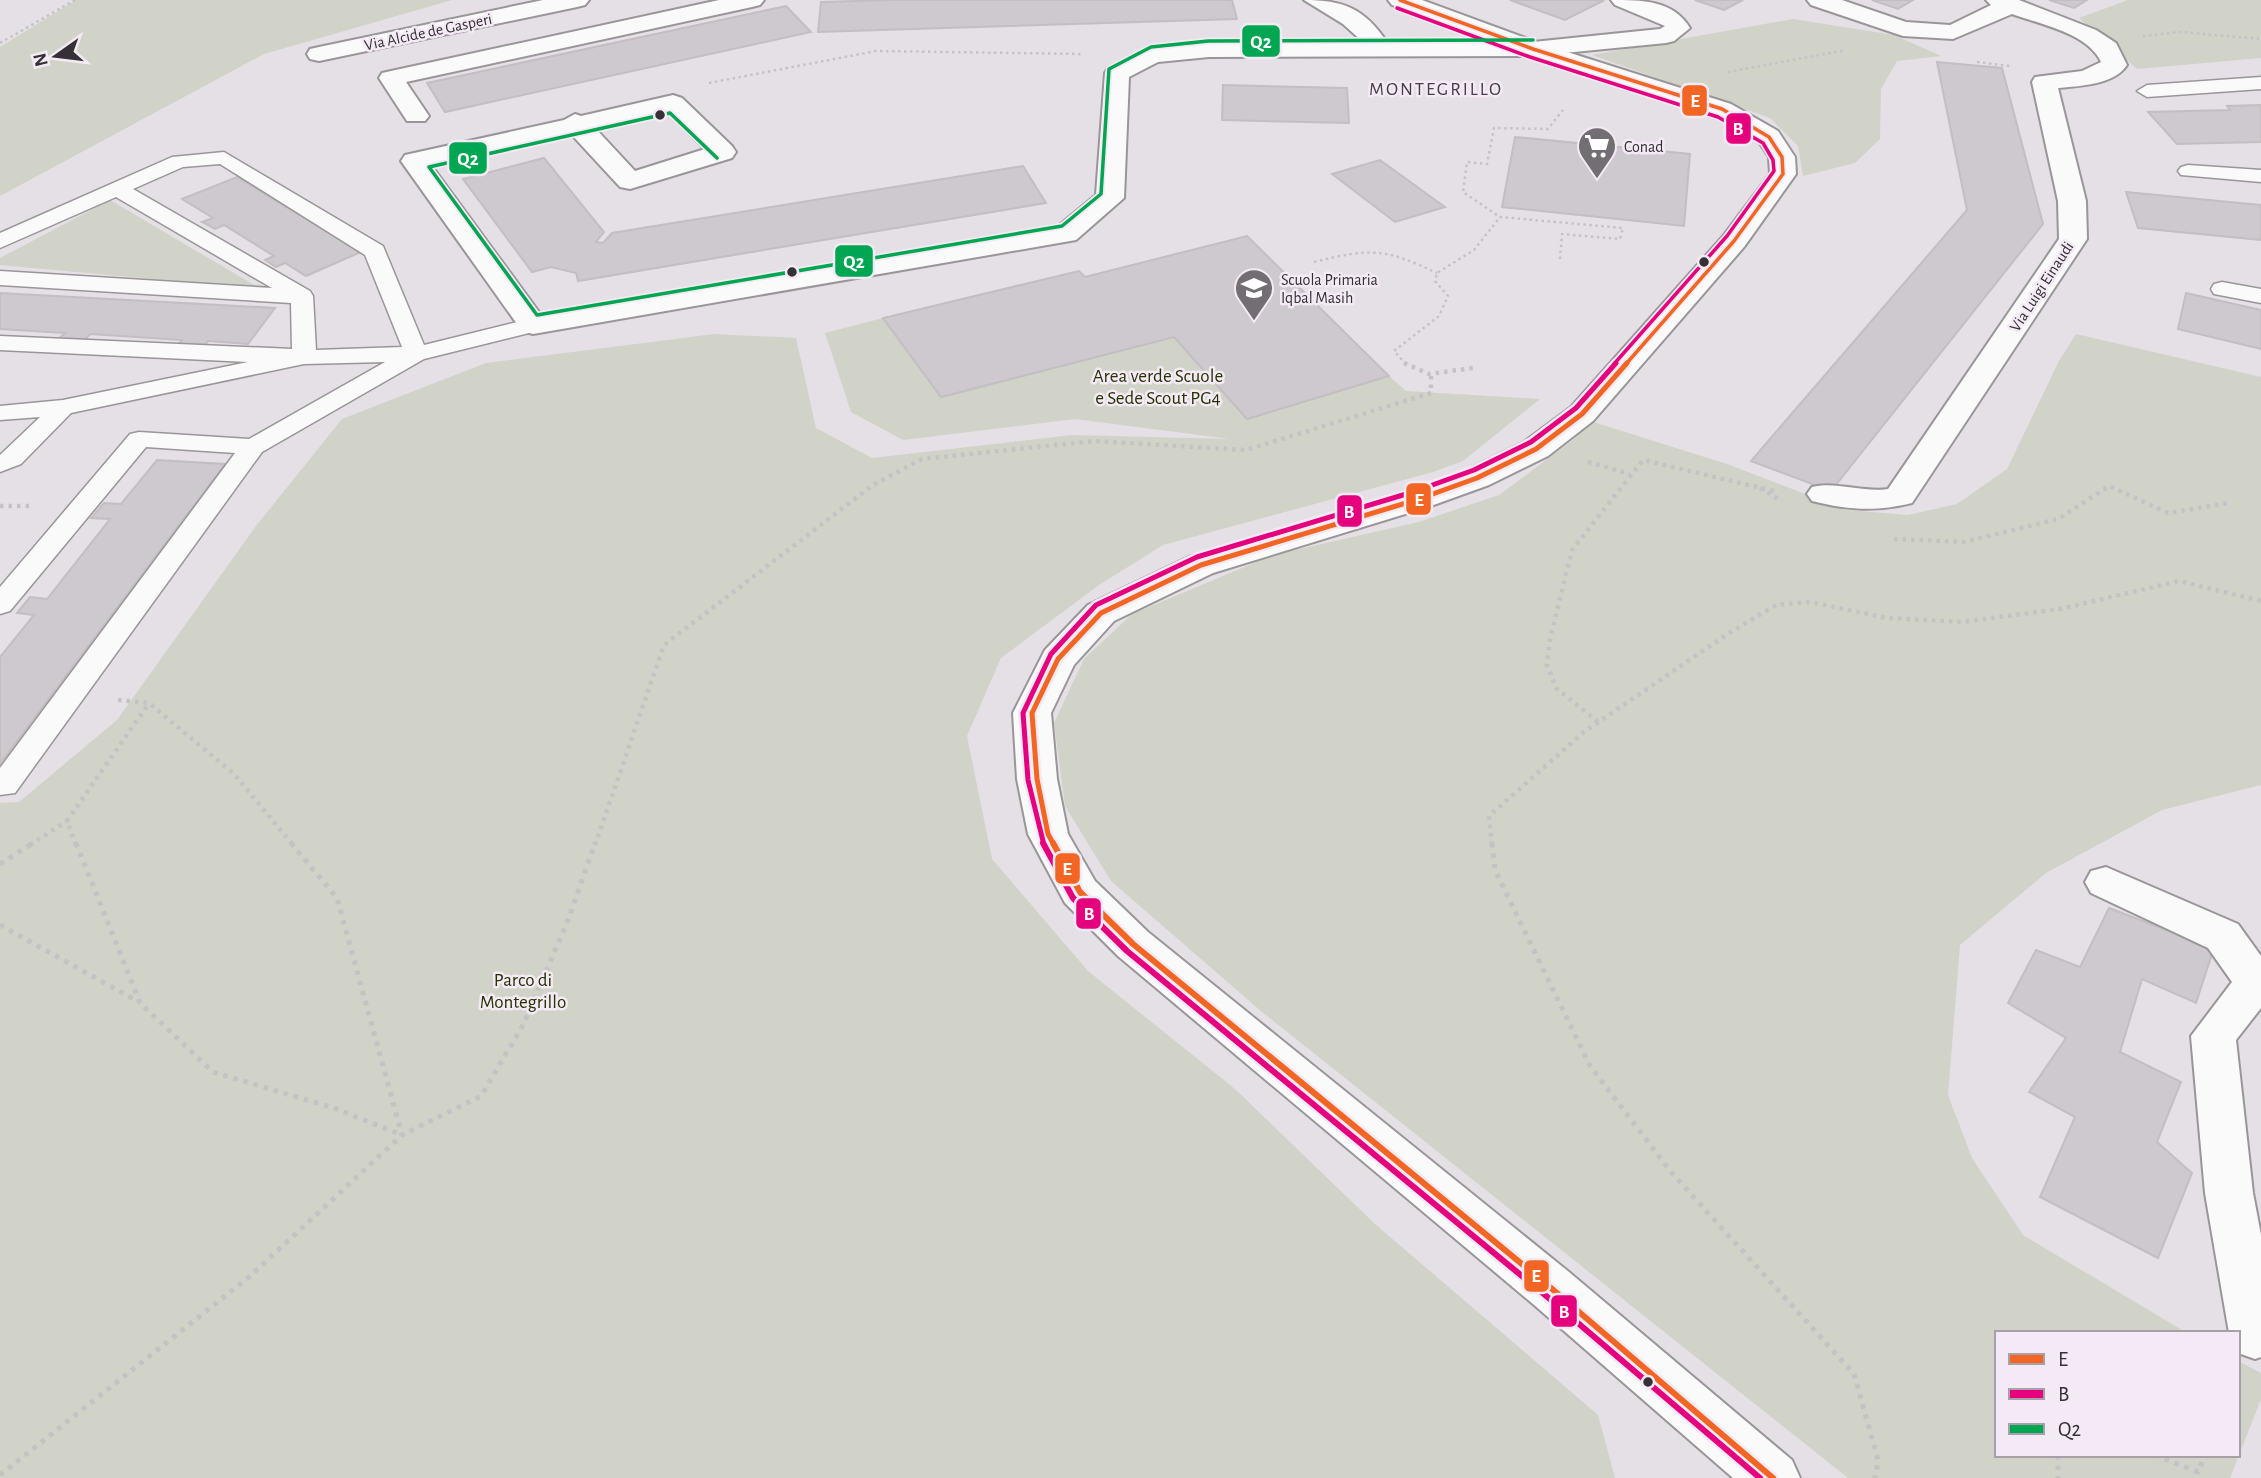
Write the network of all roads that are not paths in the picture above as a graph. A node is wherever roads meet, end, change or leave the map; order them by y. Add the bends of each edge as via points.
1 (577, 0) edge
2 (751, 0) edge
3 (1316, 0) edge
4 (1400, 0) edge
5 (1623, 0) edge
6 (1819, 0) edge
7 (2005, 2) edge
8 (1379, 49) junction
9 (1533, 49) junction
10 (319, 54) dead end
11 (2261, 83) edge
12 (2147, 91) dead end
13 (416, 116) dead end
14 (575, 122) junction
15 (2188, 171) dead end
16 (2261, 176) edge
17 (117, 189) junction
18 (0, 241) edge
19 (0, 278) edge
20 (2222, 289) dead end
21 (302, 296) junction
22 (2261, 296) edge
23 (533, 325) junction
24 (0, 343) edge
25 (416, 354) junction
26 (304, 357) junction
27 (63, 407) junction
28 (0, 413) edge
29 (253, 447) junction
30 (0, 464) edge
31 (1825, 494) road end
32 (0, 605) edge
33 (0, 784) edge
34 (2106, 881) dead end
35 (2259, 983) edge
36 (2255, 1336) dead end
37 (1773, 1478) edge

1 - 10 street, Via Alcide de Gasperi
2 - 13 street via 391,78
3 - 8 street via 1372,35
4 - 9 street
5 - 9 street via 1672,18 1678,28 1666,36
6 - 7 street via 1903,29 1953,32
7 - 31 street, Via Luigi Einaudi via 2088,35 2107,48 2115,65 2087,78 2044,82 2072,201 2073,239 1900,496 1855,502
8 - 9 street
8 - 23 street via 1209,50 1153,55 1117,73 1110,198 1066,234
9 - 37 street via 1722,109 1769,137 1782,156 1783,174 1734,241 1582,414 1536,449 1477,478 1416,500 1201,565 1101,613 1058,659 1032,713 1037,779 1048,834 1080,892 1133,944 1551,1288
11 - 12 lane
14 - 14 street via 630,181 723,152 673,103
14 - 23 street via 414,161
15 - 16 lane
17 - 18 lane
17 - 21 lane
17 - 25 lane via 179,162 224,158 375,251
19 - 21 lane
20 - 22 lane
21 - 26 lane
23 - 25 lane
24 - 26 lane
25 - 26 lane
25 - 29 lane
26 - 27 lane
27 - 28 lane
27 - 30 lane via 12,459
29 - 32 lane via 139,439
29 - 33 lane via 4,785
34 - 35 street via 2223,936
35 - 36 street via 2214,1036 2229,1193

